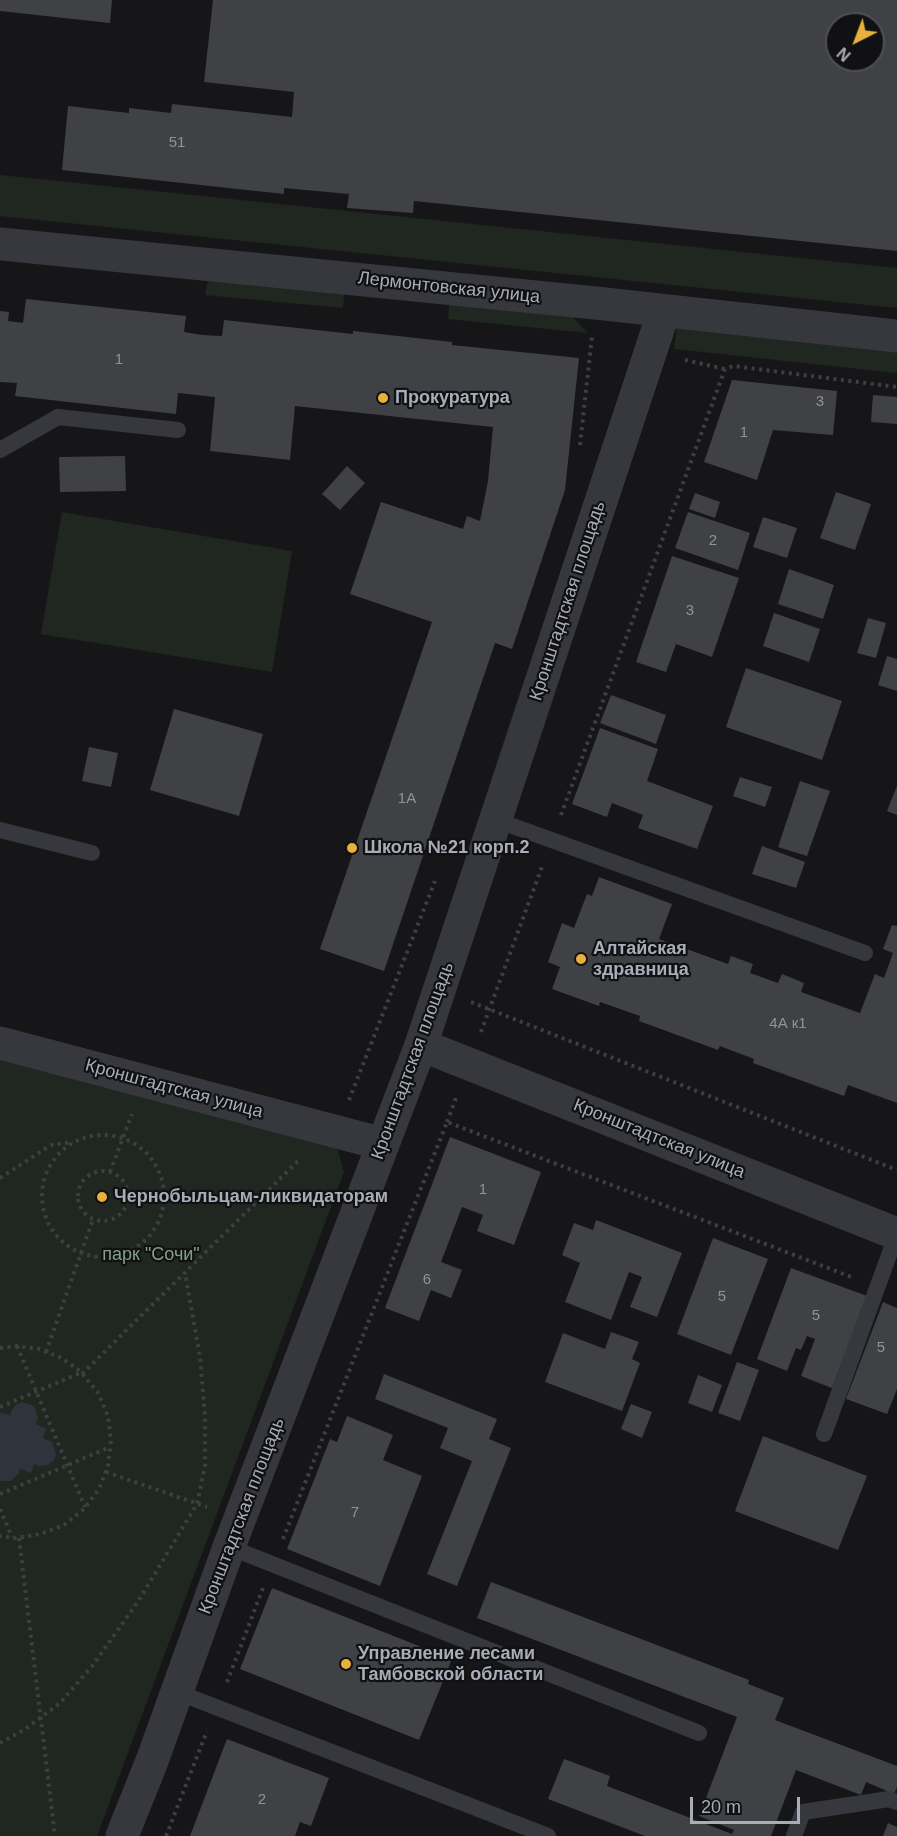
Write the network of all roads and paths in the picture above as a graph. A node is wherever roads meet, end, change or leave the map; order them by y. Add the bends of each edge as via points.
1 (0, 244) edge
2 (596, 303) junction
3 (664, 311) junction
4 (897, 336) edge
5 (897, 387) edge
6 (178, 430) dead end
7 (0, 450) edge
8 (579, 454) dead end
9 (496, 820) junction
10 (0, 830) edge
11 (552, 840) junction
12 (92, 853) dead end
13 (439, 871) dead end
14 (865, 953) dead end
15 (440, 990) junction
16 (489, 1009) junction
17 (478, 1040) dead end
18 (0, 1043) edge
19 (421, 1045) junction
20 (143, 1081) junction
21 (459, 1092) dead end
22 (447, 1122) junction
23 (328, 1130) junction
24 (123, 1138) junction
25 (74, 1142) junction
26 (383, 1144) junction
27 (897, 1170) edge
28 (110, 1172) junction
29 (0, 1178) edge
30 (93, 1219) junction
31 (897, 1234) edge
32 (81, 1254) junction
33 (185, 1272) junction
34 (877, 1287) junction
35 (16, 1346) junction
36 (0, 1348) edge
37 (46, 1352) junction
38 (82, 1373) junction
39 (36, 1392) junction
40 (0, 1407) edge
41 (824, 1434) dead end
42 (110, 1447) junction
43 (68, 1465) junction
44 (106, 1472) junction
45 (0, 1494) edge
46 (197, 1504) junction
47 (85, 1507) junction
48 (0, 1509) edge
49 (235, 1533) junction
50 (0, 1536) edge
51 (12, 1538) junction
52 (19, 1538) junction
53 (273, 1564) junction
54 (177, 1692) junction
55 (216, 1708) junction
56 (41, 1718) junction
57 (699, 1733) dead end
58 (0, 1743) edge
59 (897, 1802) edge
60 (56, 1836) edge
61 (122, 1836) edge
62 (166, 1836) edge
63 (548, 1836) edge
64 (794, 1836) edge

1 - 2 street, Лермонтовская улица
2 - 3 street, Лермонтовская улица
2 - 8 path
3 - 4 street, Лермонтовская улица
3 - 9 street, Кронштадтская площадь
5 - 11 path via 733,366 725,369
6 - 7 lane via 58,417
9 - 11 lane
9 - 15 street, Кронштадтская площадь
10 - 12 lane
11 - 14 lane
11 - 16 path
13 - 23 path via 345,1110
15 - 16 path
15 - 19 street, Кронштадтская площадь
16 - 17 path
16 - 27 path
18 - 20 street, Кронштадтская улица
19 - 26 street, Кронштадтская площадь
19 - 31 street, Кронштадтская улица
20 - 23 street, Кронштадтская улица
20 - 24 path
21 - 22 path
22 - 34 path
22 - 53 path
23 - 26 street, Кронштадтская улица
23 - 33 path
24 - 25 path via 98,1135
24 - 28 path
24 - 32 path via 144,1150 159,1169 165,1193 162,1216 150,1237 130,1252 107,1258
25 - 29 path via 51,1145
25 - 32 path via 55,1158 44,1180 42,1203 56,1234
26 - 49 street, Кронштадтская площадь
28 - 30 path via 91,1174 79,1190 81,1208
28 - 30 path via 126,1185 127,1205 115,1219
30 - 32 path
31 - 34 lane
32 - 37 path
33 - 38 path
33 - 46 path via 200,1357 205,1416 205,1466
34 - 41 lane
35 - 36 path
35 - 37 path
35 - 39 path
37 - 38 path
38 - 39 path
38 - 42 path via 98,1393 108,1416
39 - 40 path
39 - 43 path
42 - 43 path
42 - 44 path
43 - 45 path
43 - 47 path
44 - 46 path
44 - 47 path
46 - 49 path
46 - 56 path via 139,1600 93,1665 60,1703
47 - 52 path via 64,1525
48 - 51 path
49 - 53 lane
49 - 54 street, Кронштадтская площадь
50 - 51 path
51 - 52 path
52 - 56 path
53 - 55 path
53 - 57 lane
54 - 55 lane
54 - 61 street, Кронштадтская площадь
55 - 62 path
55 - 63 lane
56 - 58 path
56 - 60 path
59 - 64 lane via 889,1799 803,1812

